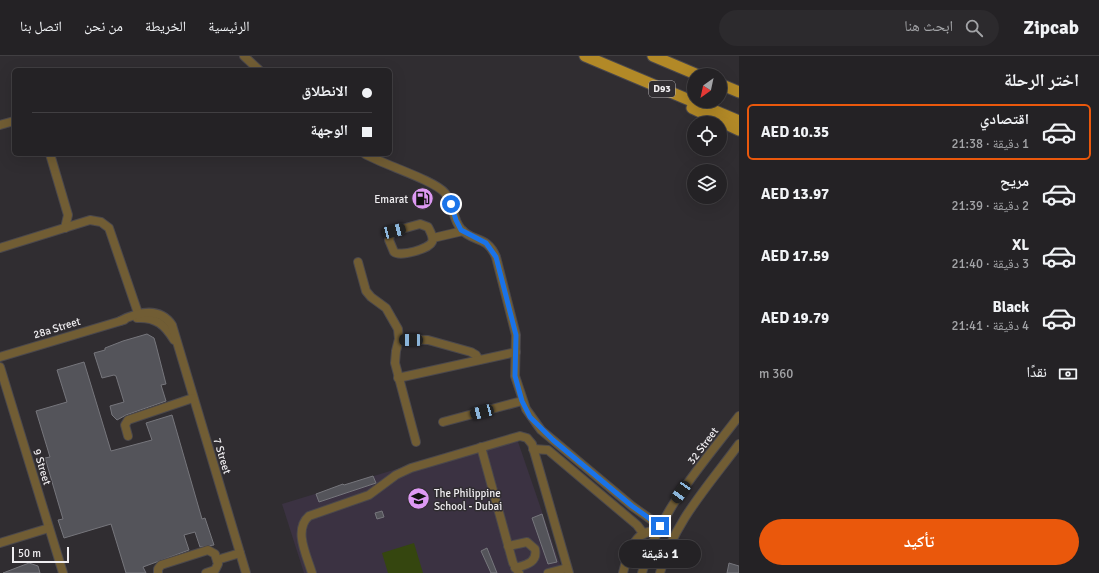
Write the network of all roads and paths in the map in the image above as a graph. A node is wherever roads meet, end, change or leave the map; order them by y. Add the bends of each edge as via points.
1 (244, 56) edge
2 (585, 56) edge
3 (653, 56) edge
4 (257, 68) edge
5 (687, 70) edge
6 (727, 87) edge
7 (670, 92) junction
8 (739, 92) edge
9 (739, 121) edge
10 (12, 122) edge
11 (0, 125) edge
12 (739, 130) edge
13 (51, 156) edge
14 (369, 156) edge
15 (65, 228) junction
16 (464, 231) junction
17 (433, 238) junction
18 (0, 248) edge
19 (358, 262) dead end
20 (138, 313) junction
21 (120, 321) junction
22 (400, 339) junction
23 (177, 346) junction
24 (516, 352) junction
25 (0, 357) edge
26 (479, 360) junction
27 (0, 366) edge
28 (398, 378) junction
29 (193, 398) junction
30 (522, 401) junction
31 (739, 416) edge
32 (443, 422) dead end
33 (128, 436) dead end
34 (416, 442) dead end
35 (739, 444) edge
36 (481, 447) junction
37 (533, 449) junction
38 (739, 453) edge
39 (723, 465) junction
40 (49, 528) junction
41 (658, 529) junction
42 (643, 533) junction
43 (0, 543) edge
44 (508, 546) junction
45 (240, 553) junction
46 (217, 560) junction
47 (568, 570) edge
48 (517, 571) edge
49 (63, 573) edge
50 (158, 573) edge
51 (206, 573) edge
52 (246, 573) edge
53 (312, 573) edge
54 (548, 573) edge
55 (623, 573) edge
56 (642, 573) edge
57 (660, 573) edge

1 - 4 street
2 - 7 main road, D93
3 - 5 main road, D93
6 - 8 main road
7 - 9 main road, D93
7 - 12 main road via 700,112
10 - 11 street
13 - 15 street via 68,215
14 - 16 street via 442,190 449,198 458,225
15 - 18 street
15 - 20 street via 94,220 108,226
16 - 17 street
16 - 24 street via 486,243 496,257 516,335
17 - 17 street via 427,247 399,255 392,250 389,237 394,231 423,224 428,227
19 - 22 street via 366,291 386,308 398,329
20 - 21 street, 28a Street
20 - 23 street, 28a Street via 154,312 166,318 174,330
21 - 23 street, 28a Street via 153,318 165,327
21 - 25 street, 28a Street
22 - 26 street via 432,341 471,352
22 - 28 street via 395,359
23 - 29 street, 7 Street
24 - 26 street
24 - 30 street via 515,376
26 - 28 street
27 - 40 street, 9 Street
28 - 34 street
29 - 33 street via 128,420 125,425
29 - 45 street, 7 Street
30 - 32 street
30 - 41 street via 530,417 542,430
31 - 41 street, 32 Street via 681,492
35 - 39 street
36 - 37 street via 520,436 530,441
36 - 44 street
36 - 53 street via 404,471 369,495 309,516 303,523 301,532
37 - 42 street via 548,450 637,525
37 - 47 street
38 - 39 street
39 - 57 street via 680,524
40 - 43 street
40 - 49 street, 9 Street
41 - 42 street
41 - 56 street, 32 Street
42 - 55 street via 638,537
44 - 48 street
44 - 48 street via 527,542 534,549 535,556 532,562
45 - 46 street
45 - 52 street, 7 Street
46 - 50 street via 214,552 206,550 162,565
46 - 51 street via 217,568
47 - 54 street

